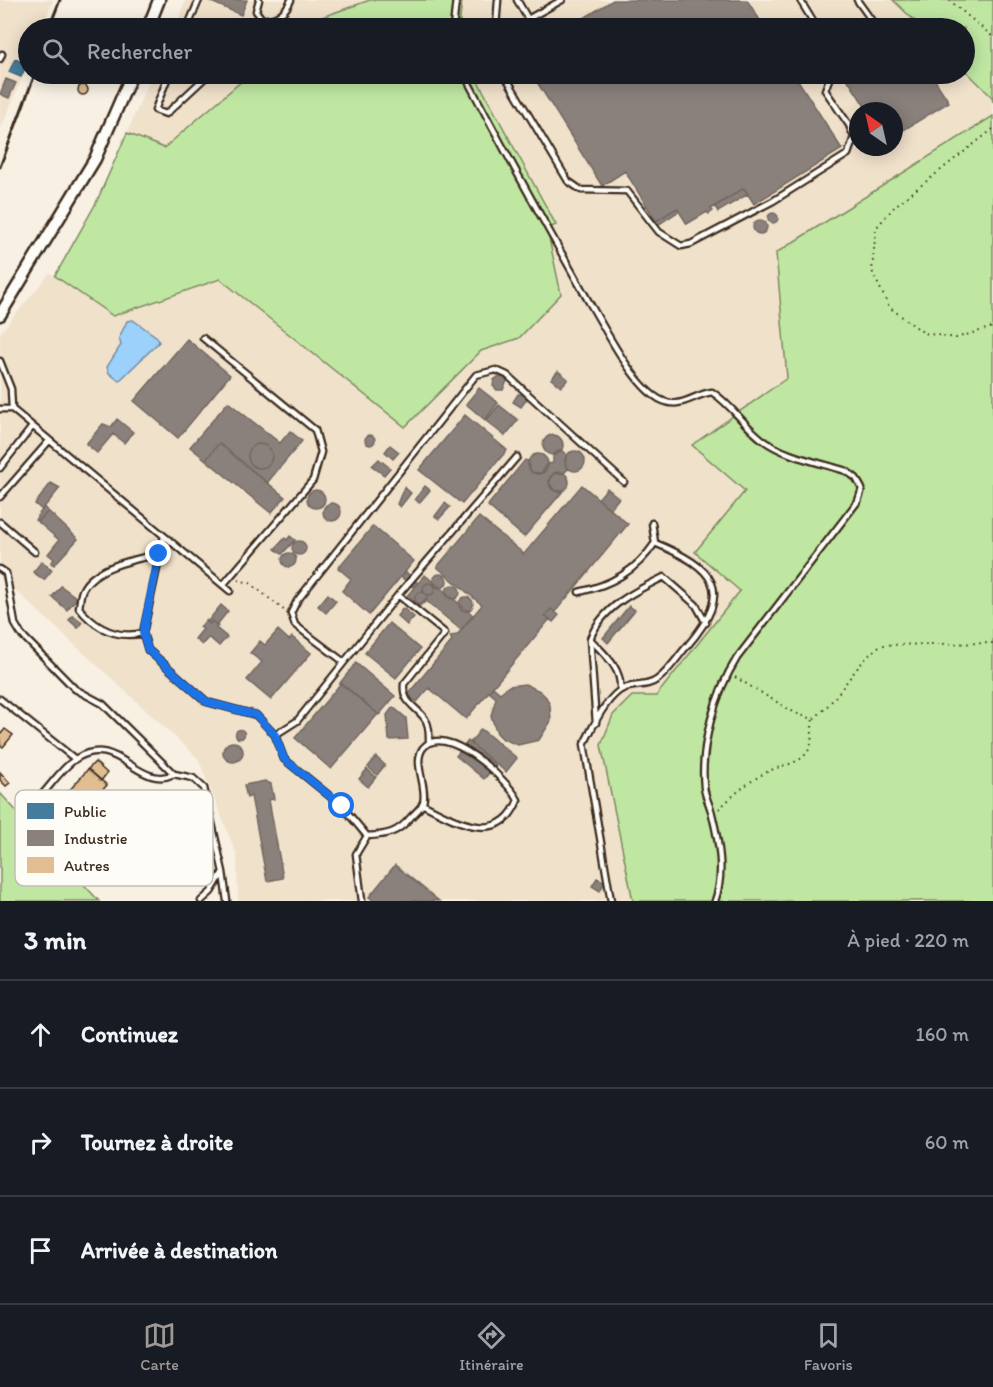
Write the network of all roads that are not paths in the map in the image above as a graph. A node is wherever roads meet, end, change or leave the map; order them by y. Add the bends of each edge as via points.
1 (159, 0) edge
2 (199, 0) edge
3 (259, 0) edge
4 (291, 0) edge
5 (456, 0) edge
6 (498, 0) edge
7 (517, 0) edge
8 (562, 0) edge
9 (800, 0) edge
10 (857, 0) edge
11 (152, 18) edge
12 (191, 18) edge
13 (261, 18) edge
14 (274, 18) edge
15 (454, 18) edge
16 (497, 18) edge
17 (527, 18) edge
18 (530, 18) edge
19 (811, 18) edge
20 (870, 18) edge
21 (128, 84) edge
22 (165, 84) edge
23 (198, 84) edge
24 (469, 84) edge
25 (510, 84) edge
26 (827, 84) edge
27 (0, 315) edge
28 (203, 338) dead end
29 (0, 361) edge
30 (0, 409) edge
31 (12, 409) junction
32 (32, 427) junction
33 (49, 441) junction
34 (517, 457) dead end
35 (0, 468) edge
36 (624, 482) dead end
37 (0, 497) edge
38 (0, 522) edge
39 (652, 523) dead end
40 (164, 536) junction
41 (655, 543) junction
42 (35, 552) dead end
43 (159, 554) junction
44 (0, 569) edge
45 (223, 585) junction
46 (230, 591) dead end
47 (579, 592) dead end
48 (398, 595) junction
49 (706, 623) junction
50 (143, 633) junction
51 (590, 639) junction
52 (344, 663) junction
53 (620, 690) junction
54 (0, 699) edge
55 (596, 723) junction
56 (275, 735) junction
57 (429, 743) junction
58 (75, 759) junction
59 (174, 774) junction
60 (46, 790) edge
61 (204, 790) edge
62 (422, 804) junction
63 (213, 828) edge
64 (367, 836) junction
65 (223, 872) junction
66 (201, 901) edge
67 (227, 901) edge
68 (362, 901) edge
69 (611, 901) edge
70 (715, 901) edge

1 - 11 street
2 - 12 lane
3 - 13 lane via 256,11
4 - 14 lane
5 - 15 lane
6 - 16 lane
7 - 17 lane
8 - 18 lane
9 - 19 lane
10 - 20 lane
21 - 27 street via 95,159
22 - 23 lane via 155,110 159,114 166,114
24 - 70 lane via 619,355 653,395 670,403 689,402 712,392 763,440 846,471 862,489 858,501 728,672 710,728 704,770 704,789 722,881
25 - 26 lane via 568,181 580,190 627,191 659,232 681,246 773,201 848,154 854,137 825,90
28 - 45 lane via 315,430 321,452 313,480
29 - 31 lane via 11,390
30 - 31 lane
31 - 32 lane
32 - 33 lane
32 - 35 lane
33 - 37 lane
33 - 40 lane
34 - 48 lane
36 - 52 lane via 507,375 496,370 476,375 291,613 295,625
38 - 42 lane
39 - 41 lane
40 - 43 lane
40 - 45 lane
41 - 47 lane via 642,563 615,581
41 - 49 lane via 687,556 708,575 714,592 712,613
43 - 50 lane
43 - 50 lane via 122,562 99,574 83,589 79,608 89,621 107,632 130,636
44 - 59 lane via 6,573 11,588 15,624 21,634 75,689 103,704
45 - 46 lane
48 - 52 lane
48 - 57 lane via 445,633 404,684 403,694 426,720
49 - 51 lane via 696,605 663,577 613,606 594,628
49 - 53 lane via 659,678 647,686
50 - 56 lane via 148,650 207,702 256,715
51 - 53 lane via 614,664 621,679
51 - 55 lane
52 - 56 lane via 297,721
53 - 55 lane
54 - 58 lane
55 - 69 lane via 584,744
56 - 64 lane via 284,759 342,806
57 - 62 lane via 419,762
57 - 62 lane via 442,739 454,742 511,787 518,800 503,824 489,828 476,827
58 - 59 lane via 90,752 117,755 149,778 164,779
58 - 60 lane
59 - 61 lane via 193,778
62 - 64 lane via 401,830
63 - 65 lane
64 - 68 lane via 356,854
65 - 66 lane
65 - 67 lane

